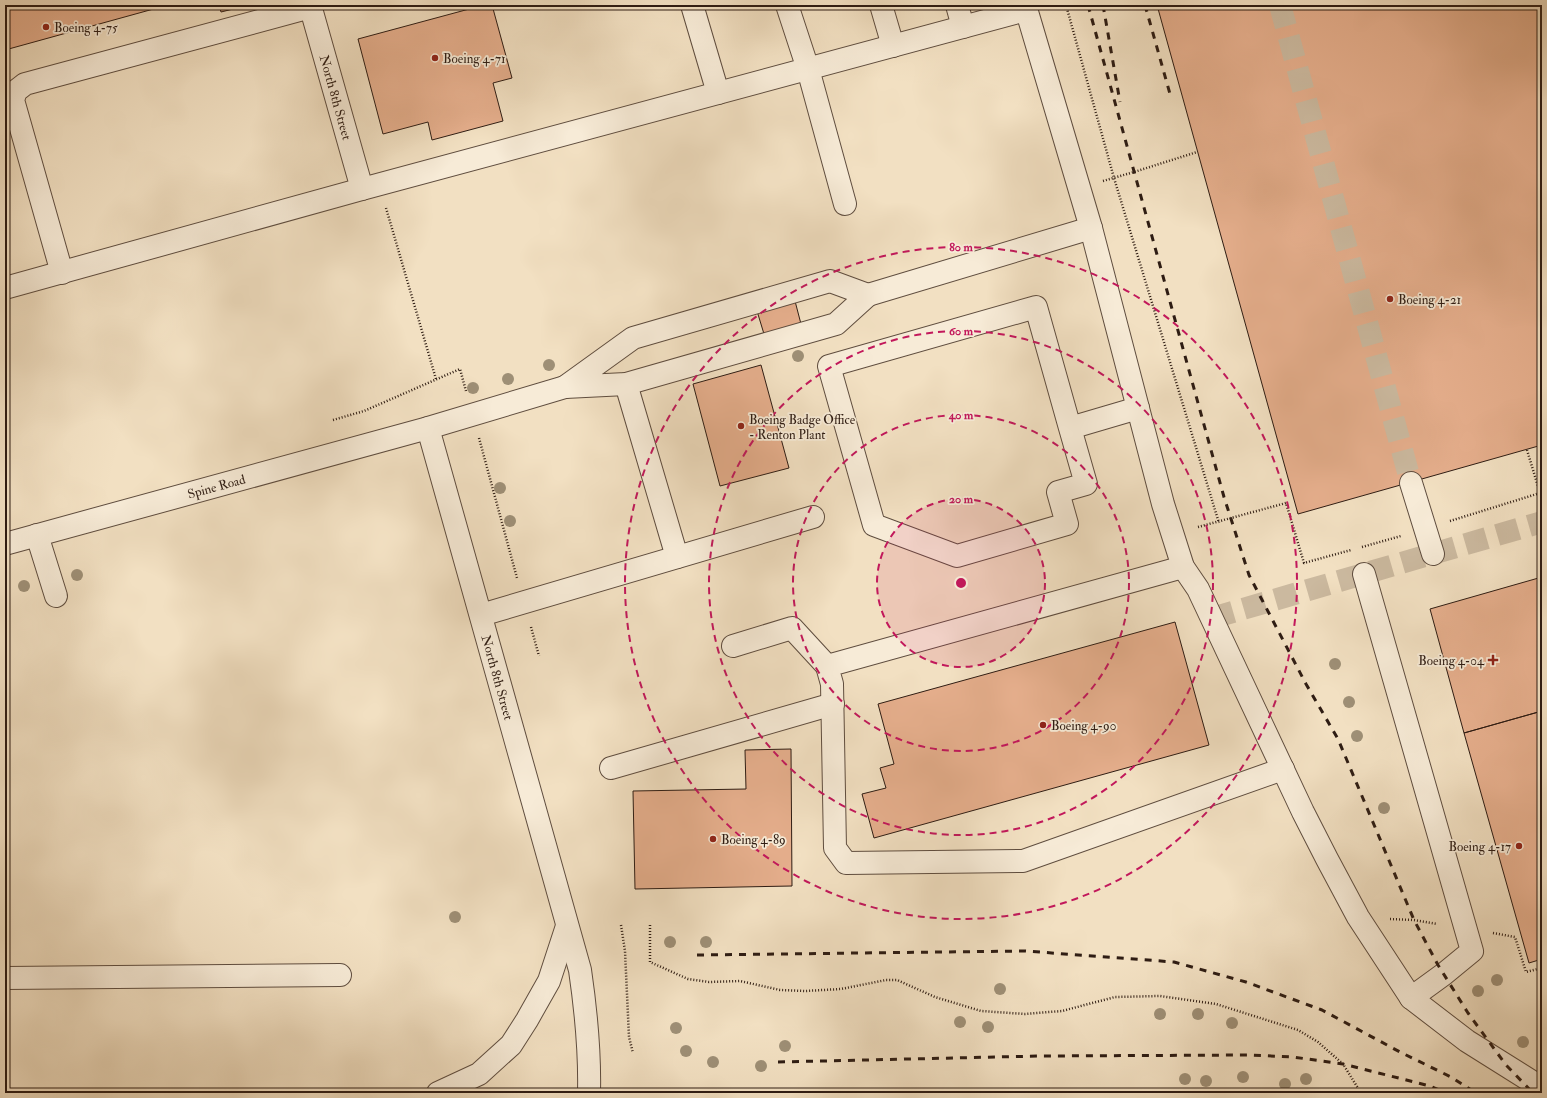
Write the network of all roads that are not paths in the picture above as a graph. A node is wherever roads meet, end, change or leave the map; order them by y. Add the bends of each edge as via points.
1 (692, 5) edge
2 (787, 5) edge
3 (881, 5) edge
4 (957, 5) edge
5 (311, 6) edge
6 (1026, 7) edge
7 (963, 27) junction
8 (893, 46) junction
9 (808, 69) junction
10 (718, 93) junction
11 (362, 190) junction
12 (845, 204) dead end
13 (1091, 228) junction
14 (62, 274) junction
15 (5, 288) edge
16 (868, 295) junction
17 (626, 384) junction
18 (565, 387) junction
19 (1138, 408) junction
20 (428, 428) junction
21 (1070, 428) junction
22 (1411, 483) tunnel mouth
23 (813, 516) dead end
24 (37, 535) junction
25 (5, 544) edge
26 (1433, 554) dead end
27 (676, 557) junction
28 (1183, 567) junction
29 (1364, 574) dead end
30 (56, 596) dead end
31 (481, 615) junction
32 (733, 646) dead end
33 (827, 666) junction
34 (833, 704) junction
35 (611, 768) dead end
36 (1283, 769) junction
37 (567, 926) junction
38 (340, 975) dead end
39 (5, 978) edge
40 (1411, 998) junction
41 (1542, 1088) edge
42 (438, 1093) edge
43 (589, 1093) edge

1 - 10 lane
2 - 9 lane
3 - 8 lane
4 - 7 lane
5 - 11 lane, North 8th Street
5 - 14 lane via 25,84 16,91 13,100
6 - 7 lane
6 - 13 lane
7 - 8 lane
8 - 9 lane
9 - 10 lane
9 - 12 lane
10 - 11 lane
11 - 14 lane
13 - 16 lane
13 - 19 lane
14 - 15 lane
16 - 17 lane via 836,324
16 - 18 lane via 830,281 633,338
17 - 18 lane
17 - 27 lane
18 - 20 lane, Spine Road
19 - 21 lane
19 - 28 lane via 1163,504
20 - 24 lane, Spine Road
20 - 31 lane, North 8th Street
21 - 21 lane via 1086,484 1058,492 1068,524 957,556 874,525 829,366 1036,307
22 - 26 lane
23 - 27 lane
24 - 25 lane, Spine Road
24 - 30 lane
27 - 31 lane
28 - 33 lane
28 - 36 lane via 1198,589
29 - 40 lane via 1472,951
31 - 37 lane, North 8th Street
32 - 33 lane via 792,628
33 - 34 lane via 832,684
34 - 35 lane
34 - 36 lane via 835,848 846,863 1023,861
36 - 40 lane via 1358,917
37 - 42 lane via 549,981 510,1046 479,1074
37 - 43 lane, North 8th Street via 580,970 590,1057
38 - 39 lane
40 - 41 lane via 1467,1041

